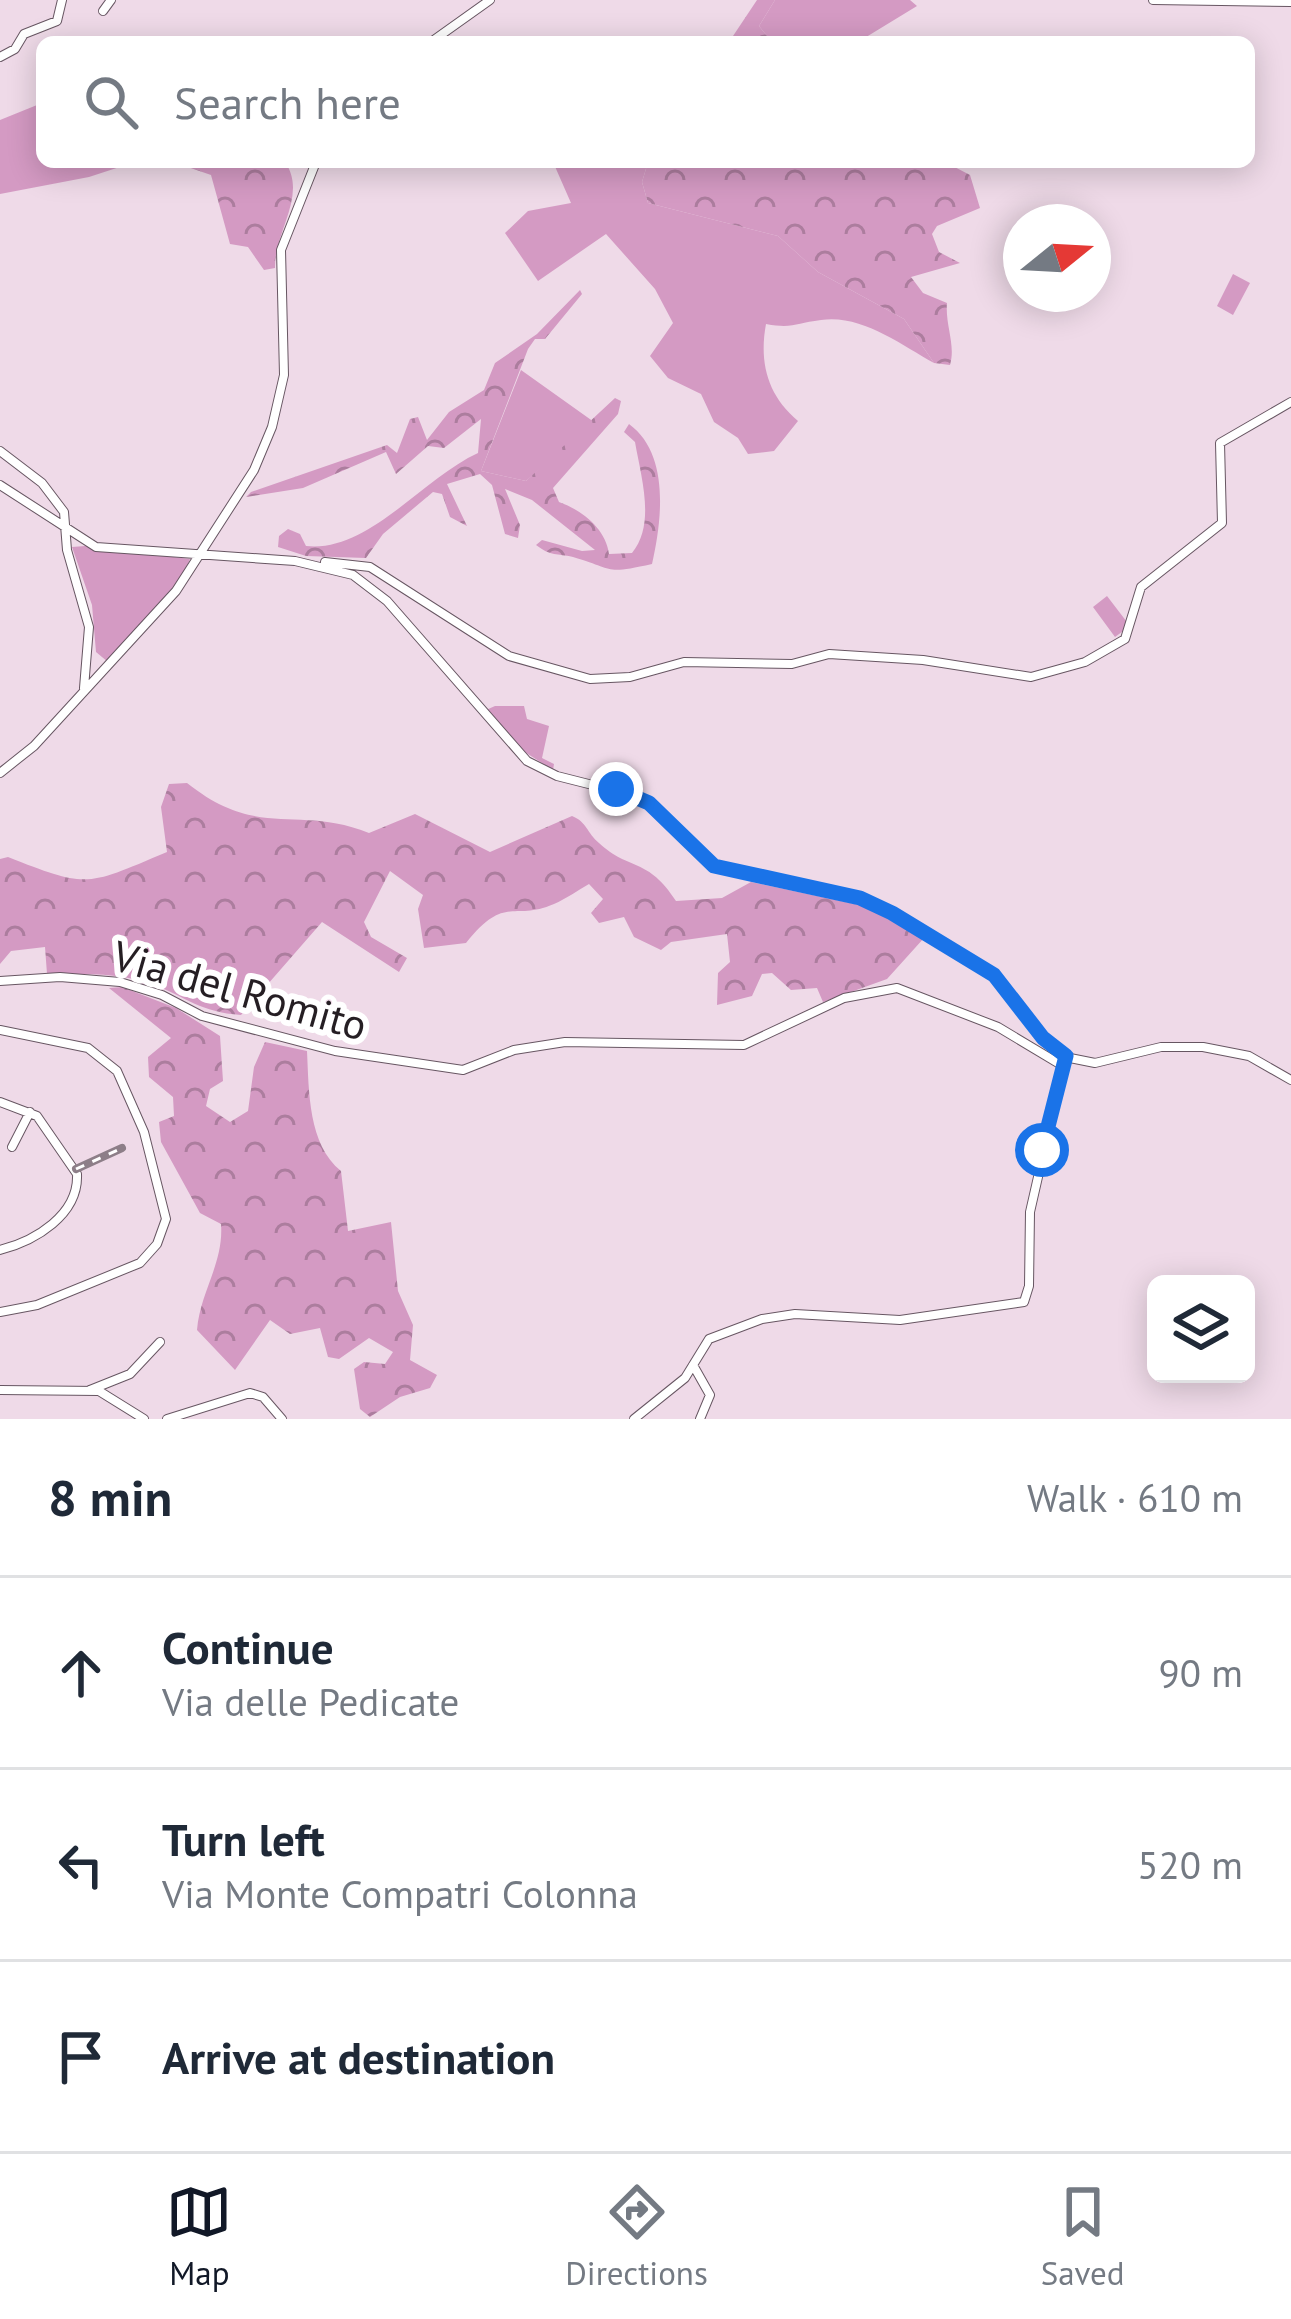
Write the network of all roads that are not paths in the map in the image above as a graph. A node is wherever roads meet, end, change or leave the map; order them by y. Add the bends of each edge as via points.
1 (62, 0) edge
2 (111, 0) edge
3 (490, 0) edge
4 (1153, 0) edge
5 (1291, 2) edge
6 (103, 10) dead end
7 (439, 36) edge
8 (0, 59) edge
9 (314, 168) edge
10 (1291, 402) edge
11 (0, 451) edge
12 (0, 485) edge
13 (66, 528) junction
14 (200, 555) junction
15 (316, 564) junction
16 (84, 691) junction
17 (0, 773) edge
18 (0, 981) edge
19 (0, 1030) edge
20 (1064, 1061) junction
21 (1291, 1080) edge
22 (0, 1102) edge
23 (30, 1112) junction
24 (12, 1147) dead end
25 (0, 1250) edge
26 (0, 1312) edge
27 (160, 1342) dead end
28 (693, 1365) junction
29 (0, 1390) edge
30 (91, 1390) junction
31 (144, 1419) edge
32 (167, 1419) edge
33 (282, 1419) edge
34 (634, 1419) edge
35 (700, 1419) edge

1 - 8 street via 57,21 22,35
2 - 6 street
3 - 7 street
4 - 5 street
9 - 14 street via 280,254 286,354 275,416 248,480
10 - 15 street via 1221,441 1221,525 1142,586 1123,641 1037,676 829,654 792,664 684,662 620,679 579,678 498,650 370,567
11 - 13 street via 49,491
12 - 13 street
13 - 14 street via 98,548
13 - 16 street via 89,627
14 - 15 street
14 - 16 street
15 - 20 street via 353,575 382,596 531,764 646,800 714,866 860,898 892,913 994,975
16 - 17 street
18 - 20 street, Via del Romito via 120,982 202,1016 335,1051 463,1070 565,1042 741,1045 839,1000 897,988
19 - 26 street via 88,1048 117,1071 144,1132 166,1219 140,1263 37,1306
20 - 21 street via 1203,1047 1249,1056
20 - 28 street via 1030,1212 1024,1302 902,1320 777,1315 709,1339
22 - 23 street
23 - 24 street
23 - 25 street via 77,1174 76,1192 49,1227
27 - 30 street via 130,1374
28 - 34 street
28 - 35 street via 710,1392
29 - 30 street
30 - 31 street
32 - 33 street via 252,1394

